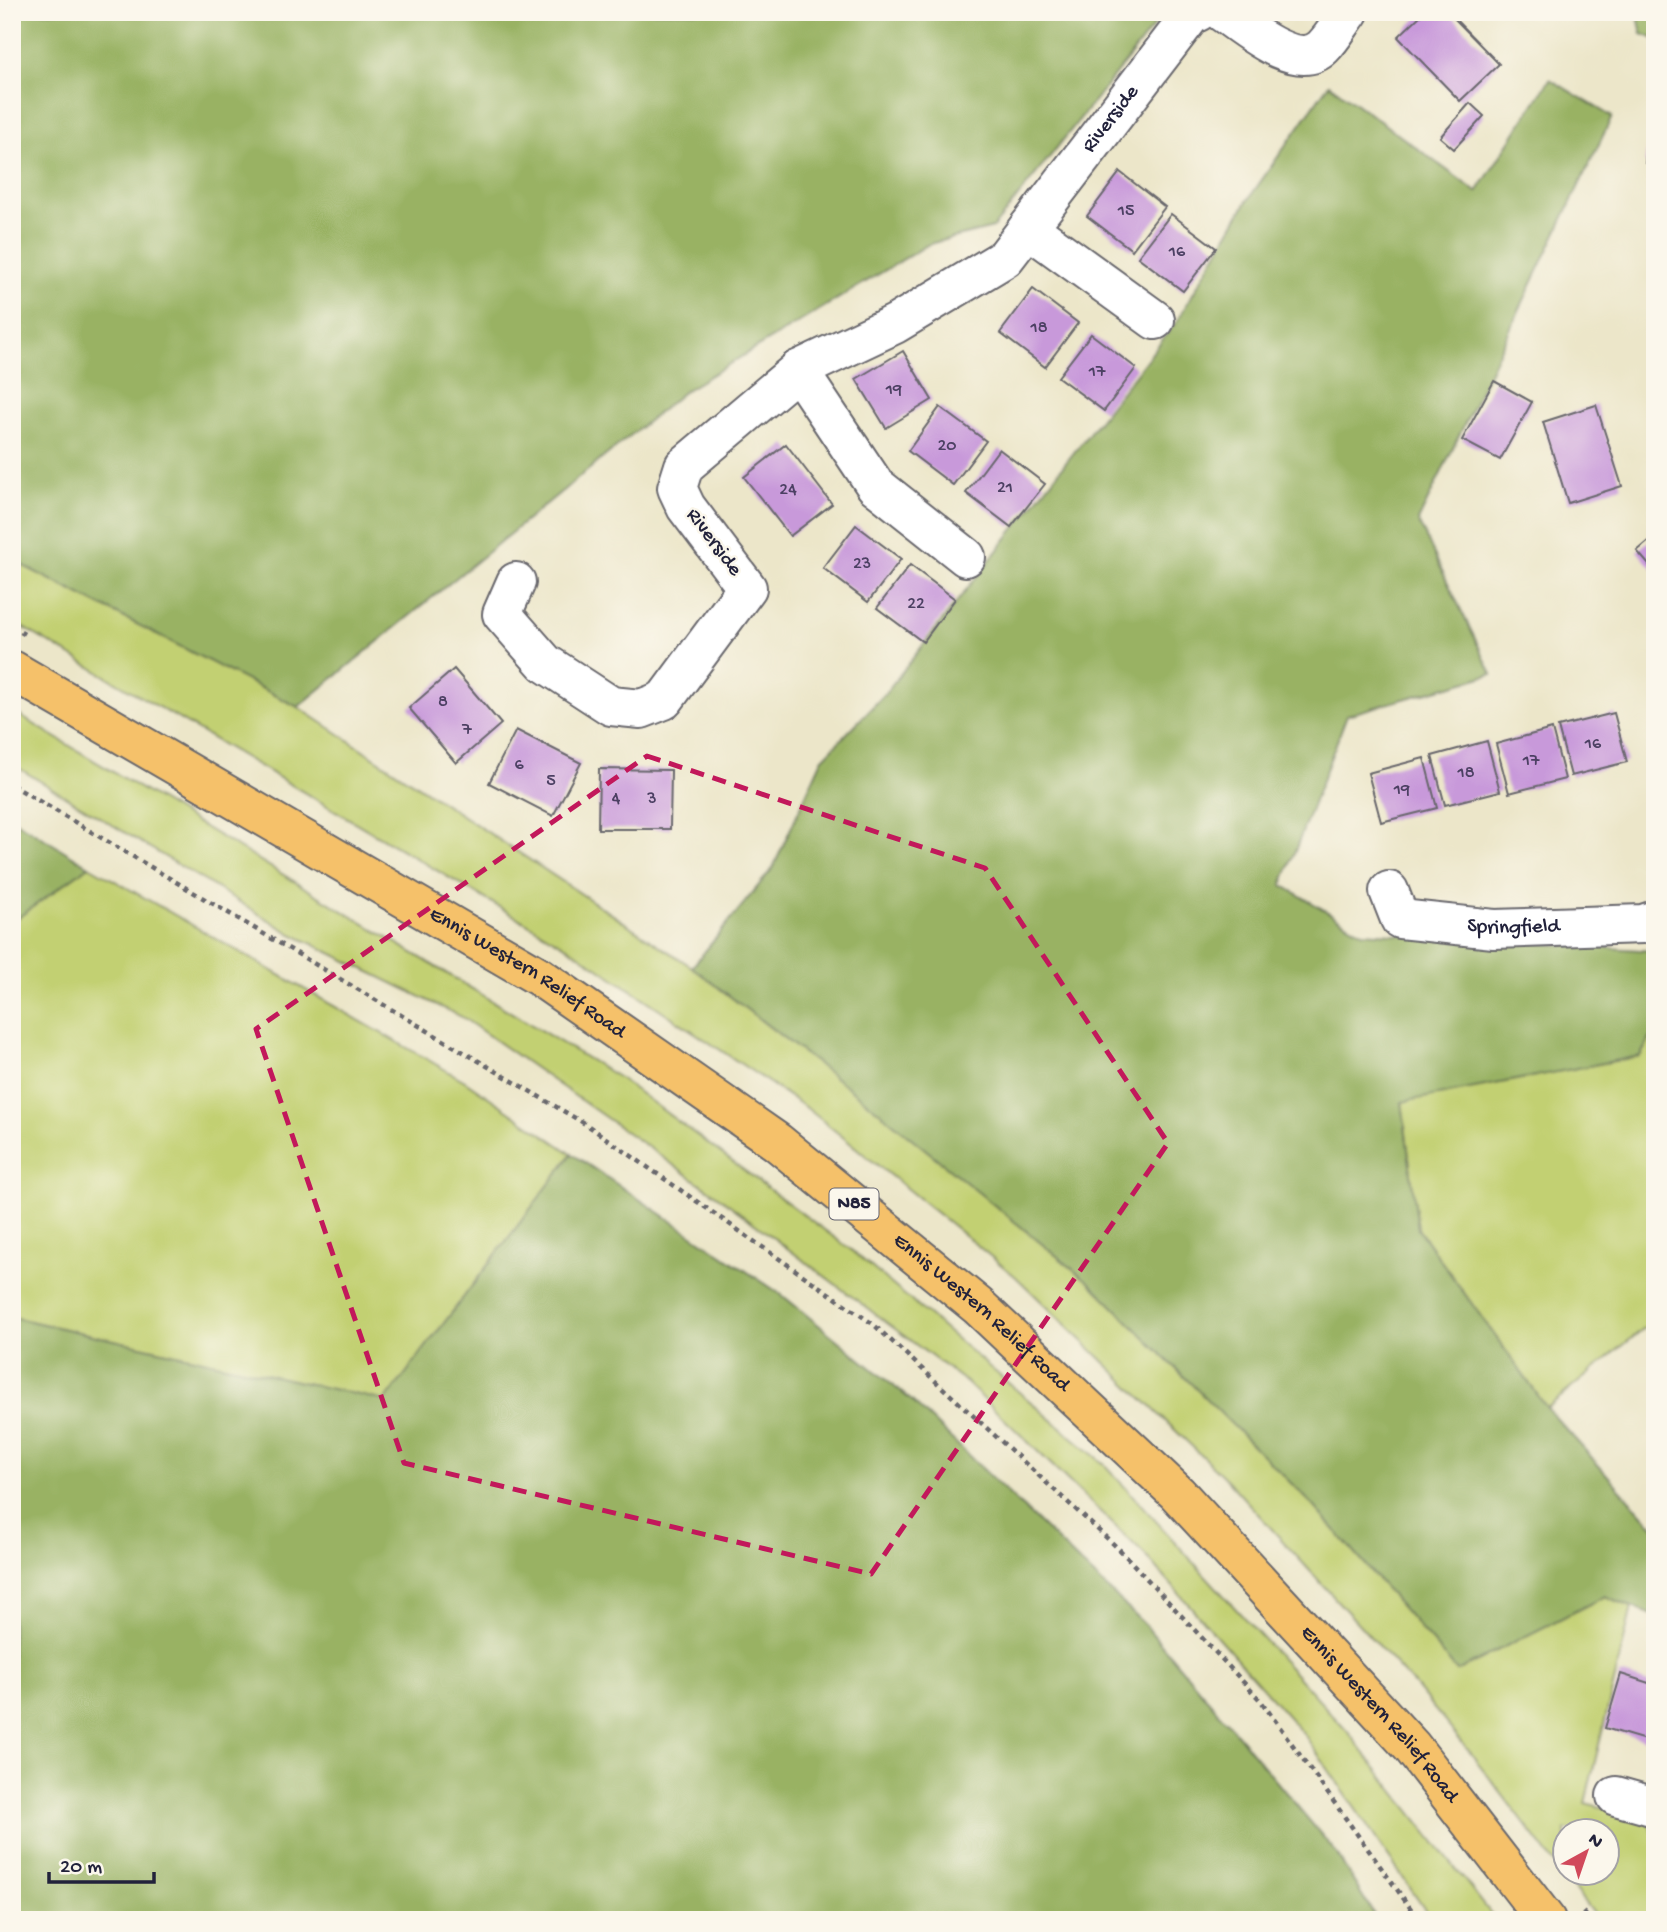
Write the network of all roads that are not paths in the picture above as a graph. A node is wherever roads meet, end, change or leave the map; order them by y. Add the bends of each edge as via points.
1 (1198, 12) edge
2 (1222, 12) edge
3 (1349, 12) edge
4 (1028, 228) junction
5 (1155, 320) dead end
6 (798, 370) junction
7 (967, 557) dead end
8 (516, 582) dead end
9 (12, 670) edge
10 (1389, 891) dead end
11 (1655, 920) edge
12 (1616, 1796) dead end
13 (1655, 1807) edge
14 (1546, 1920) edge

1 - 4 street, Riverside
2 - 3 street via 1283,52 1304,54 1321,50
4 - 5 street
4 - 6 street, Riverside via 1005,258 895,324
6 - 7 street via 875,485
6 - 8 street, Riverside via 684,466 677,488 685,507 747,588 664,700 641,709 611,706 545,663 502,614
9 - 14 main road, Ennis Western Relief Road / N85 via 540,977 777,1142 957,1288 1177,1493 1412,1747
10 - 11 street, Springfield via 1400,919 1494,929
12 - 13 street

